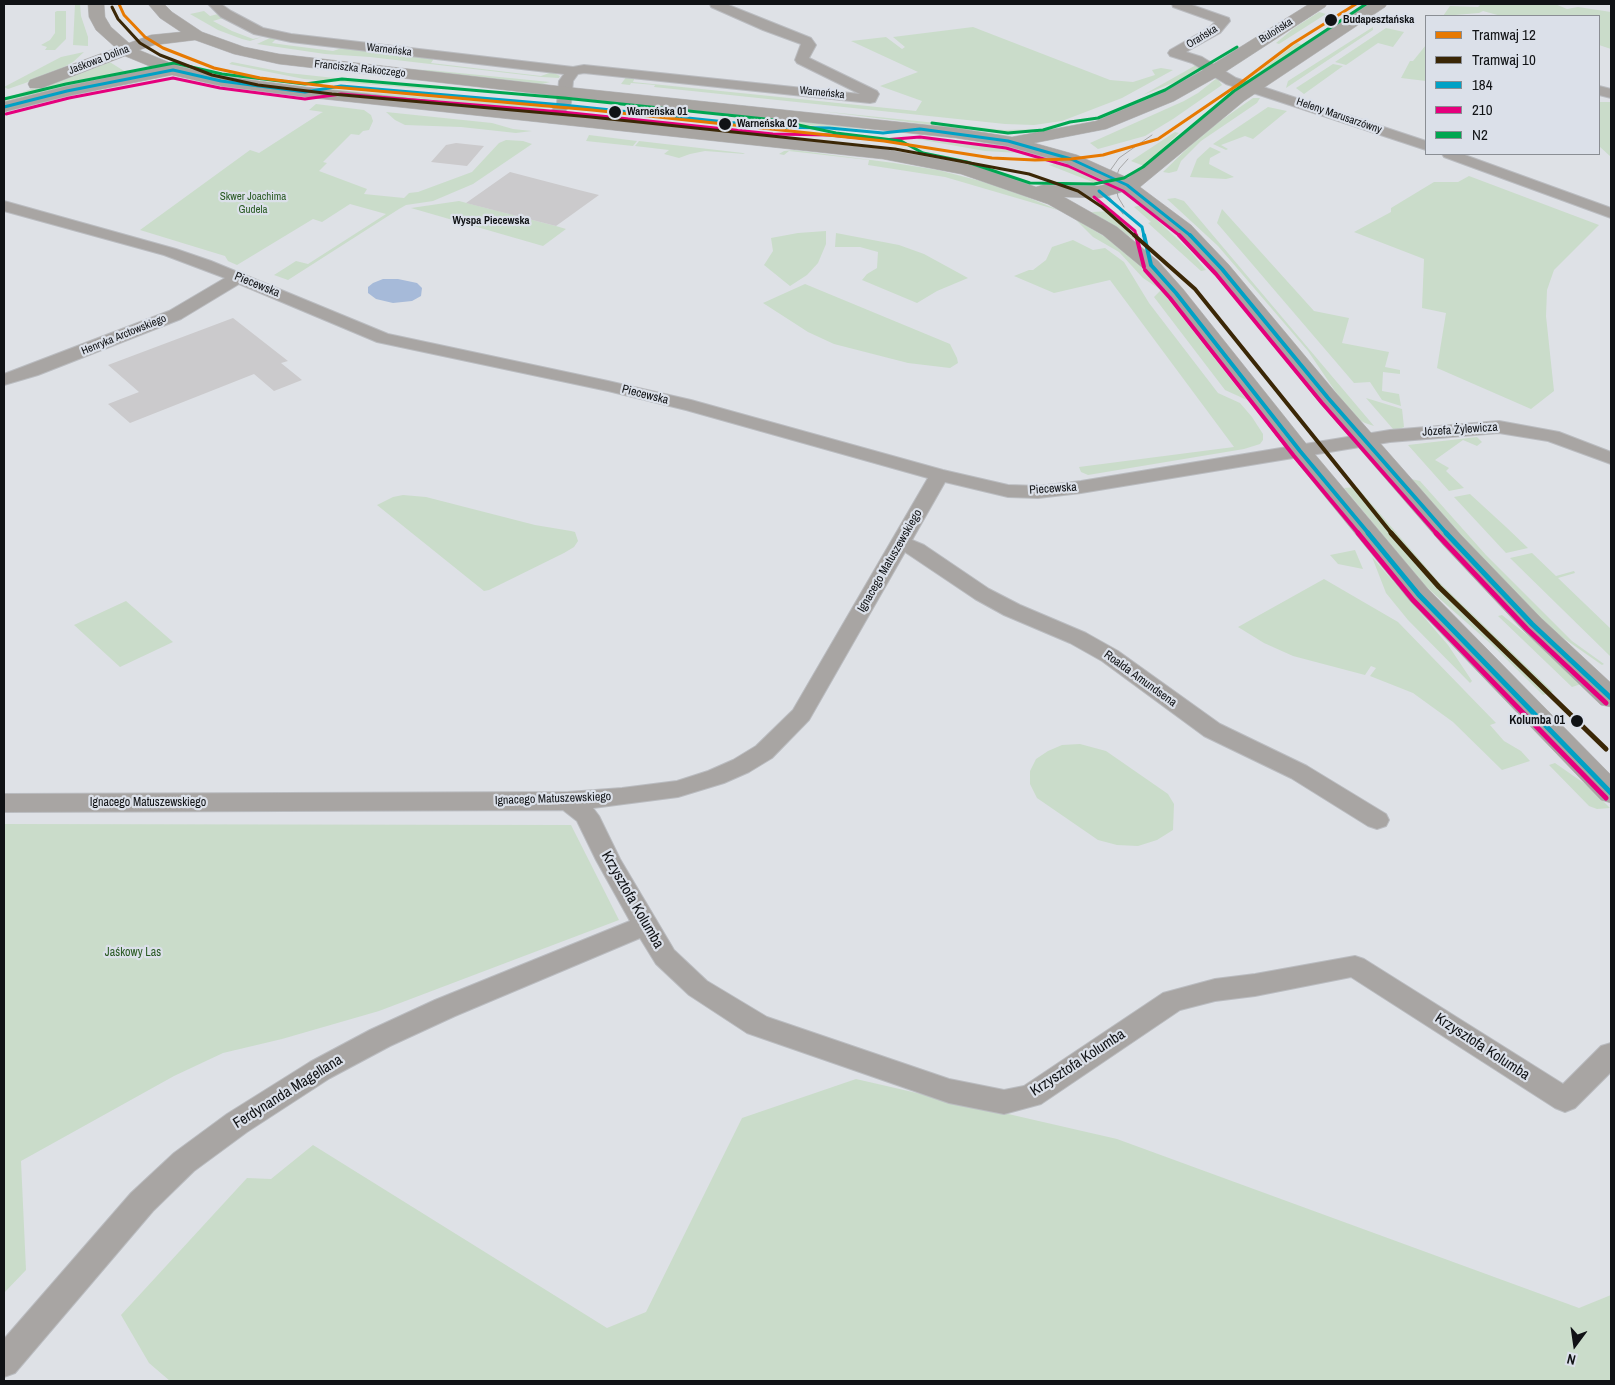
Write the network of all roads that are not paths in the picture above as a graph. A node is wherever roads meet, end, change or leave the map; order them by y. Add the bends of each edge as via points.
1 (96, 4) edge
2 (156, 4) edge
3 (214, 4) edge
4 (716, 4) edge
5 (1178, 4) edge
6 (1319, 4) edge
7 (1379, 4) edge
8 (104, 30) junction
9 (196, 35) junction
10 (221, 45) junction
11 (126, 48) junction
12 (74, 69) junction
13 (173, 70) junction
14 (1216, 70) junction
15 (573, 71) junction
16 (1252, 88) junction
17 (566, 92) junction
18 (4, 94) edge
19 (4, 107) edge
20 (553, 119) junction
21 (1100, 125) junction
22 (1008, 141) junction
23 (1425, 146) edge
24 (1053, 153) junction
25 (1452, 155) edge
26 (1127, 186) junction
27 (1029, 190) junction
28 (4, 206) edge
29 (1611, 212) edge
30 (238, 276) junction
31 (4, 380) edge
32 (1365, 440) junction
33 (1300, 451) junction
34 (1611, 458) edge
35 (939, 475) junction
36 (900, 543) junction
37 (1611, 698) edge
38 (1611, 793) edge
39 (568, 801) junction
40 (4, 804) edge
41 (1377, 820) dead end
42 (644, 925) junction
43 (1611, 1054) edge
44 (4, 1362) edge

1 - 8 main road via 97,17
2 - 9 main road, Franciszka Rakoczego via 166,15
3 - 15 street, Warneńska via 237,20 271,34
4 - 15 street, Warneńska via 806,41 809,45 802,60 872,94 870,98 584,69
5 - 14 street, Orańska via 1224,21 1215,30 1175,53
6 - 14 main road, Bulońska
7 - 16 main road
8 - 11 main road
8 - 12 main road via 97,35 93,50
9 - 10 main road, Franciszka Rakoczego
9 - 11 main road, Jaśkowa Dolina via 156,39
10 - 13 main road, Jaśkowa Dolina via 201,60
10 - 17 main road, Franciszka Rakoczego via 299,62
11 - 12 main road, Jaśkowa Dolina
11 - 13 main road
12 - 18 main road, Jaśkowa Dolina
13 - 19 main road, Jaśkowa Dolina
13 - 20 main road via 251,86
14 - 16 street, Heleny Marusarzówny via 1231,81
14 - 21 main road, Bulońska via 1168,97
15 - 17 street via 566,81
16 - 23 street, Heleny Marusarzówny
16 - 26 main road via 1148,173
17 - 20 street via 564,103
17 - 22 main road, Franciszka Rakoczego
20 - 27 main road via 920,160 965,169
21 - 22 main road, Bulońska
21 - 24 main road, Bulońska via 1087,138
22 - 24 main road, Franciszka Rakoczego
24 - 26 main road, Franciszka Rakoczego
24 - 27 main road via 1035,168
25 - 29 street
26 - 27 main road via 1086,192
26 - 32 main road, Franciszka Rakoczego via 1184,229 1222,269
27 - 33 main road via 1110,231 1151,265 1176,292
28 - 30 street, Piecewska via 170,252
30 - 31 street, Henryka Arctowskiego via 175,315
30 - 35 street, Piecewska via 383,338 672,402
32 - 33 street, Józefa Żylewicza
32 - 34 street, Józefa Żylewicza via 1499,427 1552,436
32 - 37 main road, Franciszka Rakoczego via 1514,606
33 - 35 street, Piecewska via 1038,492 1008,491
33 - 38 main road via 1419,595
35 - 36 street, Ignacego Matuszewskiego
36 - 39 street, Ignacego Matuszewskiego via 801,715 764,752 742,766 678,789
36 - 41 street, Roalda Amundsena via 917,549 982,594 1110,656 1212,730 1299,772
39 - 40 street, Ignacego Matuszewskiego
39 - 42 street, Krzysztofa Kolumba via 586,816
42 - 43 street, Krzysztofa Kolumba via 665,956 698,988 758,1025 949,1091 1004,1102 1031,1096 1172,1001 1215,990 1355,966 1565,1100
42 - 44 street, Ferdynanda Magellana via 380,1038 320,1070 237,1123 184,1162 142,1202

